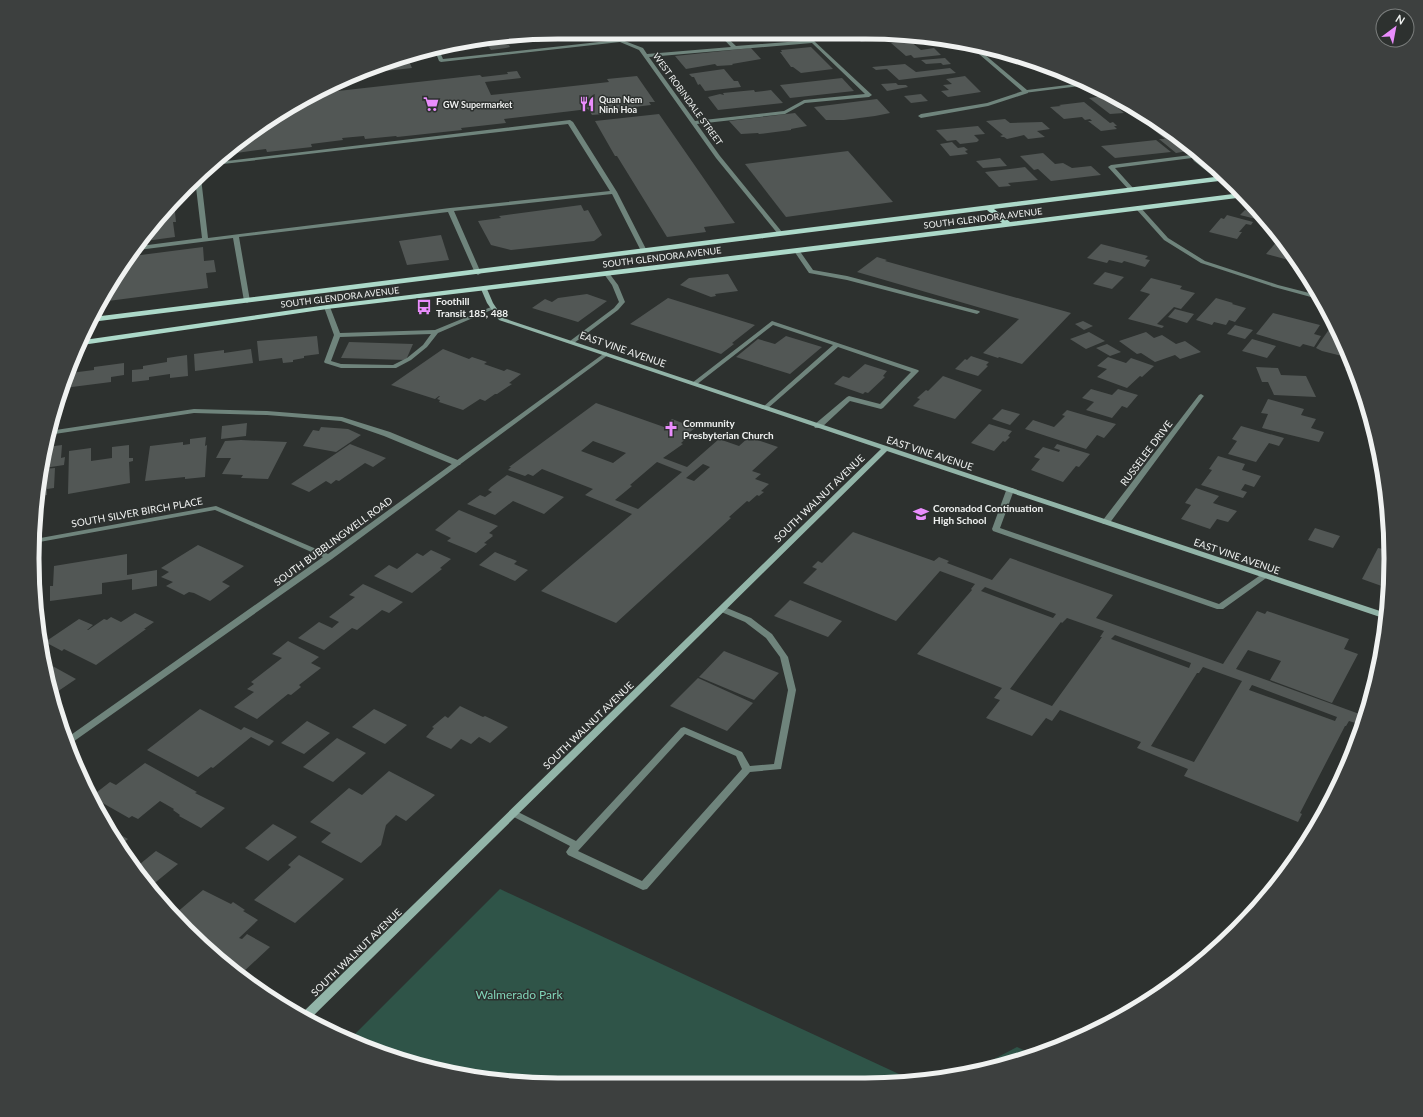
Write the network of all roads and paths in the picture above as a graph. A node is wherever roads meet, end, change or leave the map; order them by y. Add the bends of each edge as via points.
1 (727, 39) edge
2 (620, 41) joint
3 (735, 48) junction
4 (979, 52) edge
5 (438, 54) edge
6 (646, 56) junction
7 (1077, 85) edge
8 (1026, 92) junction
9 (921, 116) dead end
10 (694, 122) junction
11 (1192, 156) edge
12 (1196, 159) edge
13 (222, 163) edge
14 (1204, 166) edge
15 (1218, 178) edge
16 (199, 184) edge
17 (1131, 189) junction
18 (614, 192) junction
19 (1236, 196) edge
20 (988, 207) junction
21 (1139, 209) junction
22 (450, 210) junction
23 (1008, 224) junction
24 (780, 233) junction
25 (236, 236) junction
26 (205, 240) junction
27 (142, 247) edge
28 (644, 251) junction
29 (797, 251) junction
30 (478, 273) junction
31 (607, 274) junction
32 (484, 289) junction
33 (1312, 295) edge
34 (247, 301) junction
35 (327, 308) junction
36 (493, 308) junction
37 (977, 312) dead end
38 (98, 319) edge
39 (436, 332) junction
40 (337, 335) junction
41 (87, 342) edge
42 (572, 342) junction
43 (836, 345) junction
44 (606, 354) junction
45 (694, 384) junction
46 (1201, 396) dead end
47 (765, 408) junction
48 (818, 426) junction
49 (55, 432) edge
50 (885, 449) junction
51 (457, 463) junction
52 (1010, 490) junction
53 (1106, 522) junction
54 (40, 540) edge
55 (329, 557) junction
56 (1265, 576) junction
57 (722, 609) junction
58 (1381, 614) edge
59 (72, 739) edge
60 (747, 769) junction
61 (513, 813) junction
62 (576, 845) junction
63 (309, 1013) edge

1 - 3 street
2 - 5 street, WEST ROBINDALE STREET via 441,60
2 - 6 street, WEST ROBINDALE STREET via 641,49
3 - 6 street
3 - 10 street via 813,41 869,95 804,102 785,112
4 - 8 street
6 - 10 street, WEST ROBINDALE STREET
7 - 8 street
8 - 9 street via 988,104
10 - 24 street, WEST ROBINDALE STREET via 730,173
11 - 17 street via 1111,167
12 - 14 street
13 - 18 street via 570,122
15 - 17 main road, SOUTH GLENDORA AVENUE
16 - 26 street
17 - 20 main road, SOUTH GLENDORA AVENUE
18 - 22 street
18 - 28 street
19 - 21 main road, SOUTH GLENDORA AVENUE
20 - 23 main road
20 - 24 main road, SOUTH GLENDORA AVENUE
21 - 23 main road, SOUTH GLENDORA AVENUE
21 - 33 street via 1166,239 1203,262
22 - 25 street
22 - 30 street
23 - 29 main road, SOUTH GLENDORA AVENUE
24 - 28 main road, SOUTH GLENDORA AVENUE
25 - 26 street
25 - 34 street
26 - 27 street
28 - 30 main road, SOUTH GLENDORA AVENUE
29 - 31 main road, SOUTH GLENDORA AVENUE
29 - 37 street via 810,272 847,278
30 - 34 main road, SOUTH GLENDORA AVENUE
31 - 32 main road, SOUTH GLENDORA AVENUE
31 - 42 street via 622,302
32 - 35 main road, SOUTH GLENDORA AVENUE
32 - 36 street, EAST VINE AVENUE
34 - 38 main road, SOUTH GLENDORA AVENUE
35 - 40 street
35 - 41 main road, SOUTH GLENDORA AVENUE
36 - 39 street
36 - 42 street, EAST VINE AVENUE via 501,319
39 - 40 street
39 - 40 street via 410,359 394,367 341,366 327,362
42 - 44 street, EAST VINE AVENUE
43 - 45 street via 772,323
43 - 47 street
43 - 48 street via 916,371 881,407 849,398
44 - 45 street, EAST VINE AVENUE
44 - 51 street, SOUTH BUBBLINGWELL ROAD
45 - 47 street, EAST VINE AVENUE
46 - 53 street, RUSSELEE DRIVE
47 - 48 street, EAST VINE AVENUE
48 - 50 street, EAST VINE AVENUE
49 - 51 street via 194,411 267,413 342,419 387,434
50 - 52 street, EAST VINE AVENUE
50 - 57 street, SOUTH WALNUT AVENUE
51 - 55 street, SOUTH BUBBLINGWELL ROAD
52 - 53 street, EAST VINE AVENUE
52 - 56 street via 996,529 1220,607
53 - 56 street, EAST VINE AVENUE
54 - 55 street, SOUTH SILVER BIRCH PLACE via 216,508
55 - 59 street, SOUTH BUBBLINGWELL ROAD
56 - 58 street, EAST VINE AVENUE
57 - 60 street via 748,620 769,636 784,657 792,690 778,767
57 - 61 street, SOUTH WALNUT AVENUE
60 - 62 street via 739,754 684,730
60 - 62 street via 643,886 571,852
61 - 62 street
61 - 63 street, SOUTH WALNUT AVENUE

